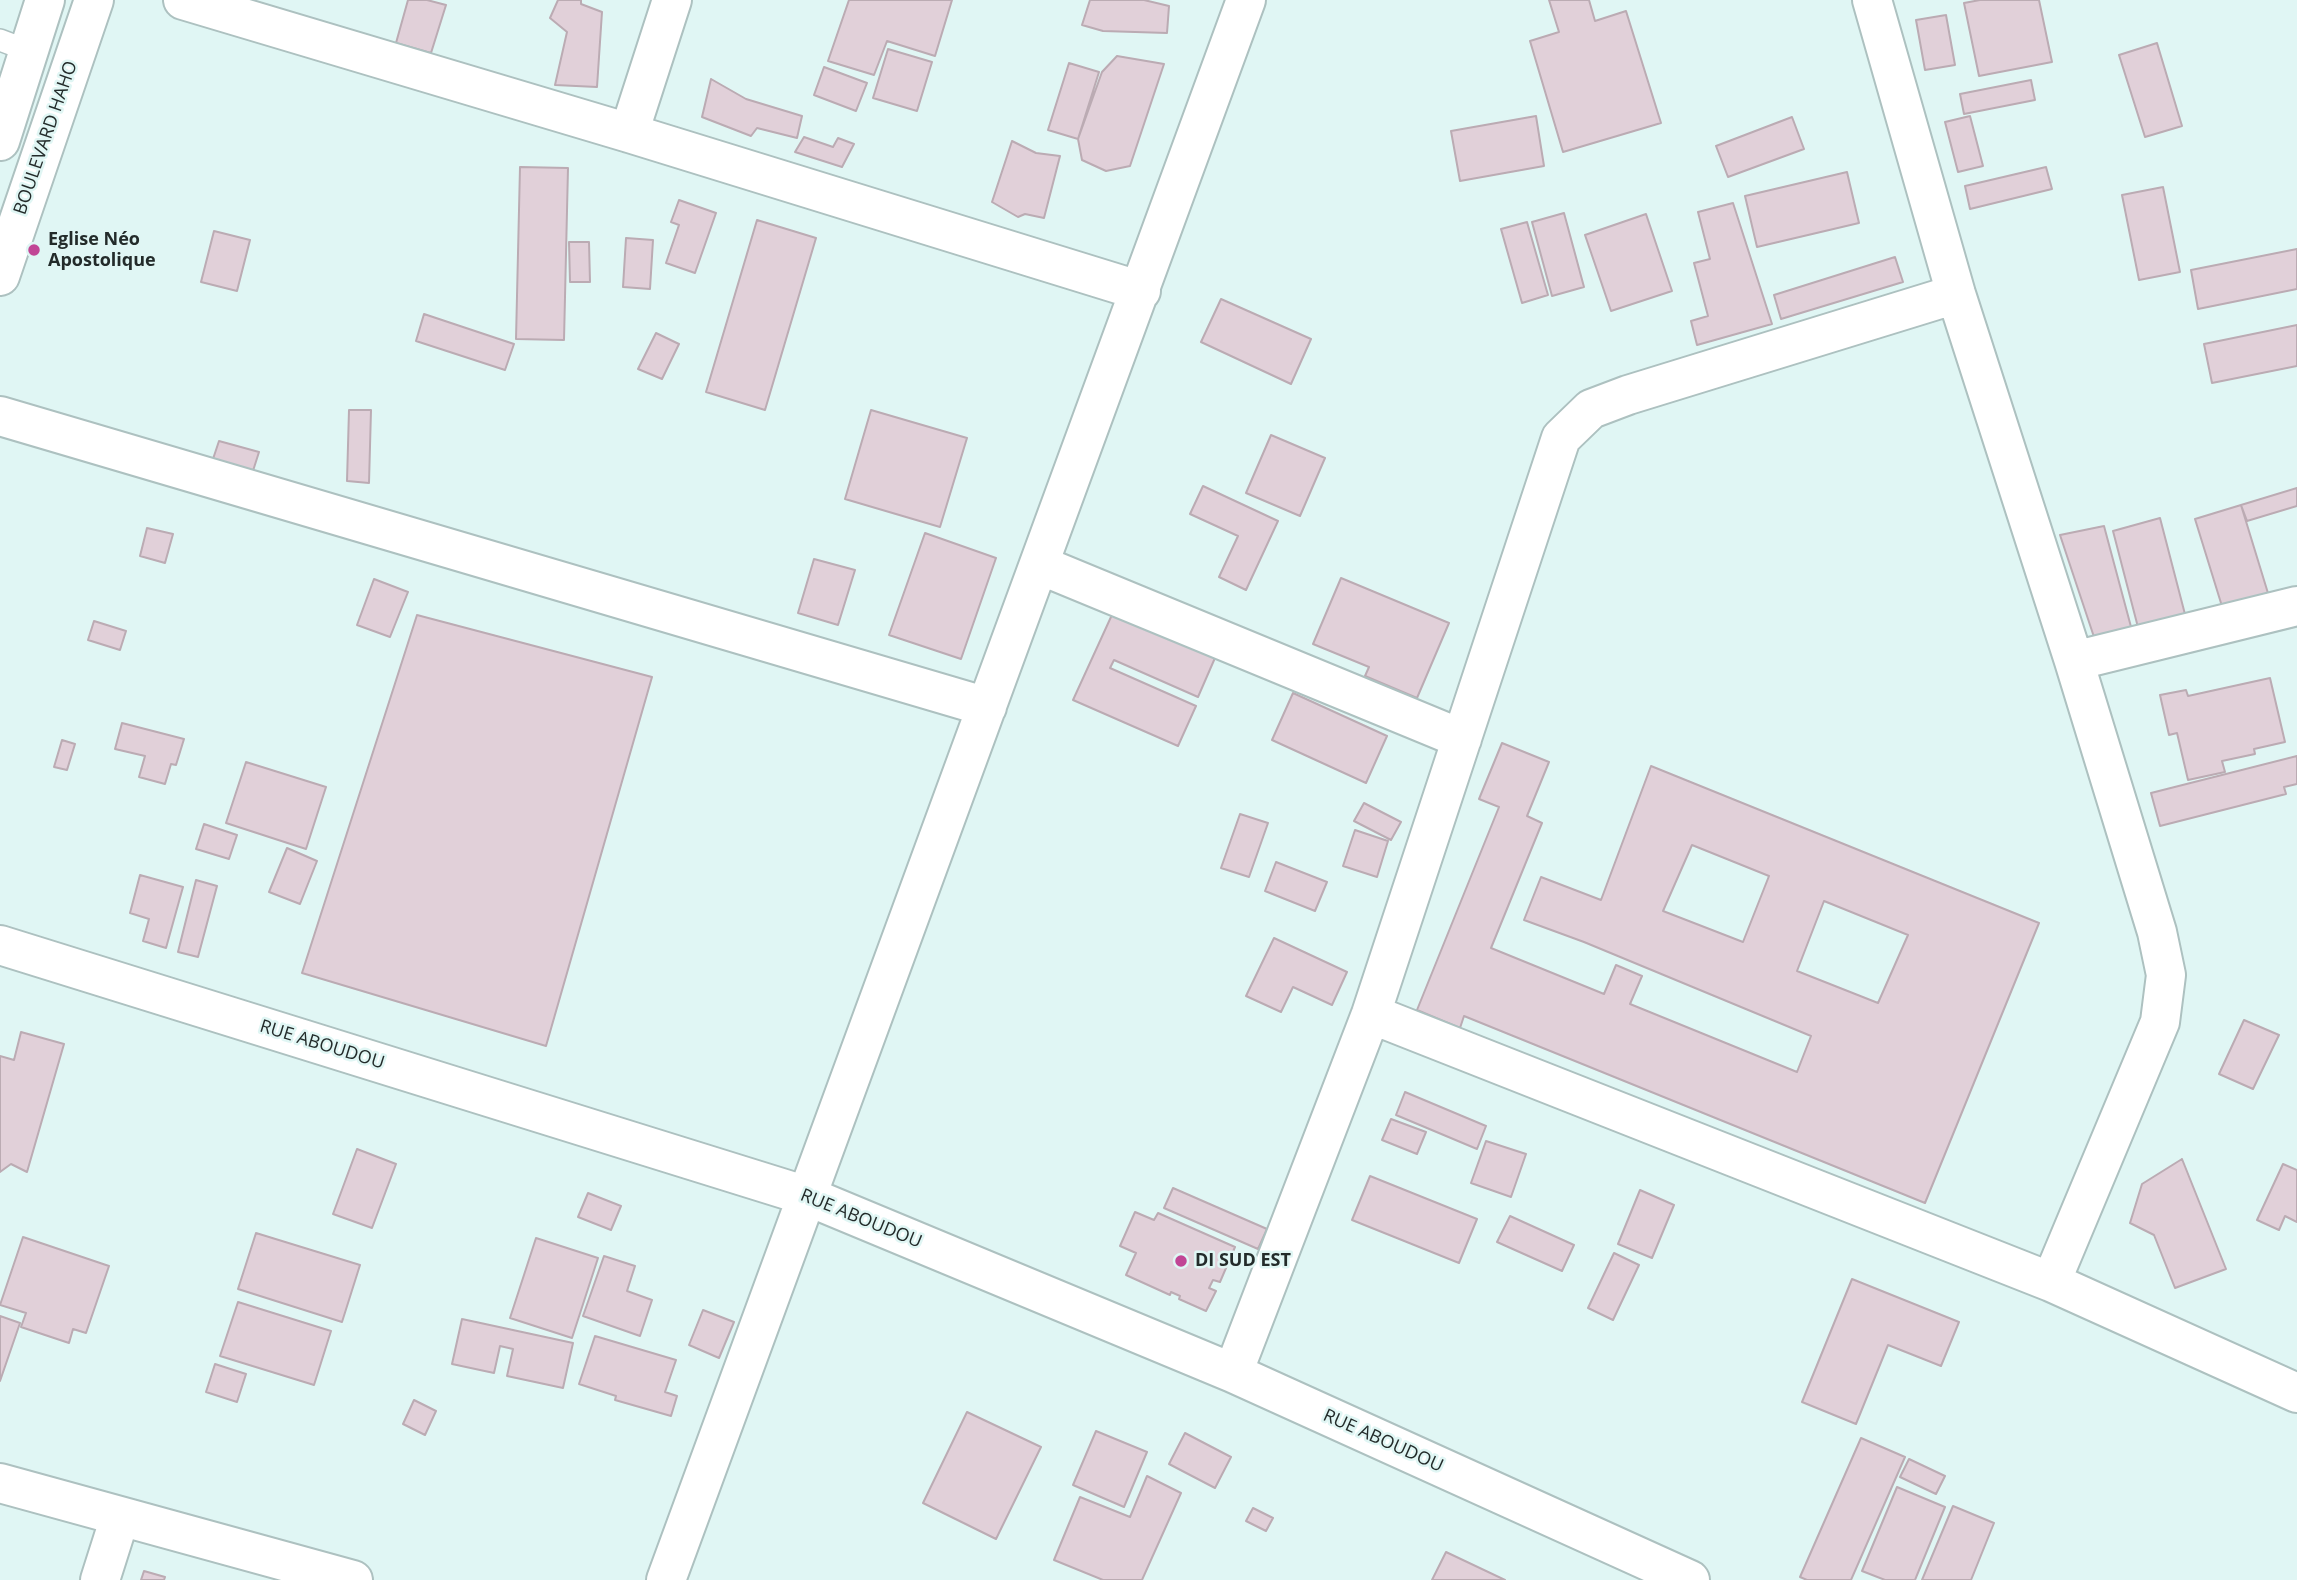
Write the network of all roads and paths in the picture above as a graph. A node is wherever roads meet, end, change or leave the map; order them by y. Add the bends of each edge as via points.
1 (45, 0) edge
2 (94, 0) edge
3 (183, 0) edge
4 (672, 0) edge
5 (1872, 0) edge
6 (1252, 1) edge
7 (15, 45) edge
8 (629, 133) junction
9 (0, 141) edge
10 (0, 276) edge
11 (1140, 291) junction
12 (1956, 294) junction
13 (0, 416) edge
14 (1040, 565) junction
15 (2297, 606) edge
16 (2074, 661) junction
17 (987, 707) junction
18 (1462, 739) junction
19 (0, 945) edge
20 (1371, 1014) junction
21 (807, 1196) junction
22 (2051, 1282) junction
23 (1233, 1373) junction
24 (2297, 1393) edge
25 (0, 1483) edge
26 (120, 1517) junction
27 (100, 1580) edge
28 (353, 1580) edge
29 (666, 1580) edge
30 (1690, 1580) edge

1 - 7 street
2 - 10 street, BOULEVARD HAHO
3 - 8 street
4 - 8 street
5 - 12 street
6 - 11 street
7 - 9 street
8 - 11 street
11 - 14 street
12 - 16 street
12 - 18 street via 1591,409 1561,438
13 - 17 street
14 - 17 street
14 - 18 street
15 - 16 street
16 - 22 street via 2166,975 2160,1022
17 - 21 street
18 - 20 street
19 - 21 street, RUE ABOUDOU
20 - 22 street
20 - 23 street
21 - 23 street, RUE ABOUDOU
21 - 29 street
22 - 24 street
23 - 30 street, RUE ABOUDOU
25 - 26 street
26 - 27 street
26 - 28 street

